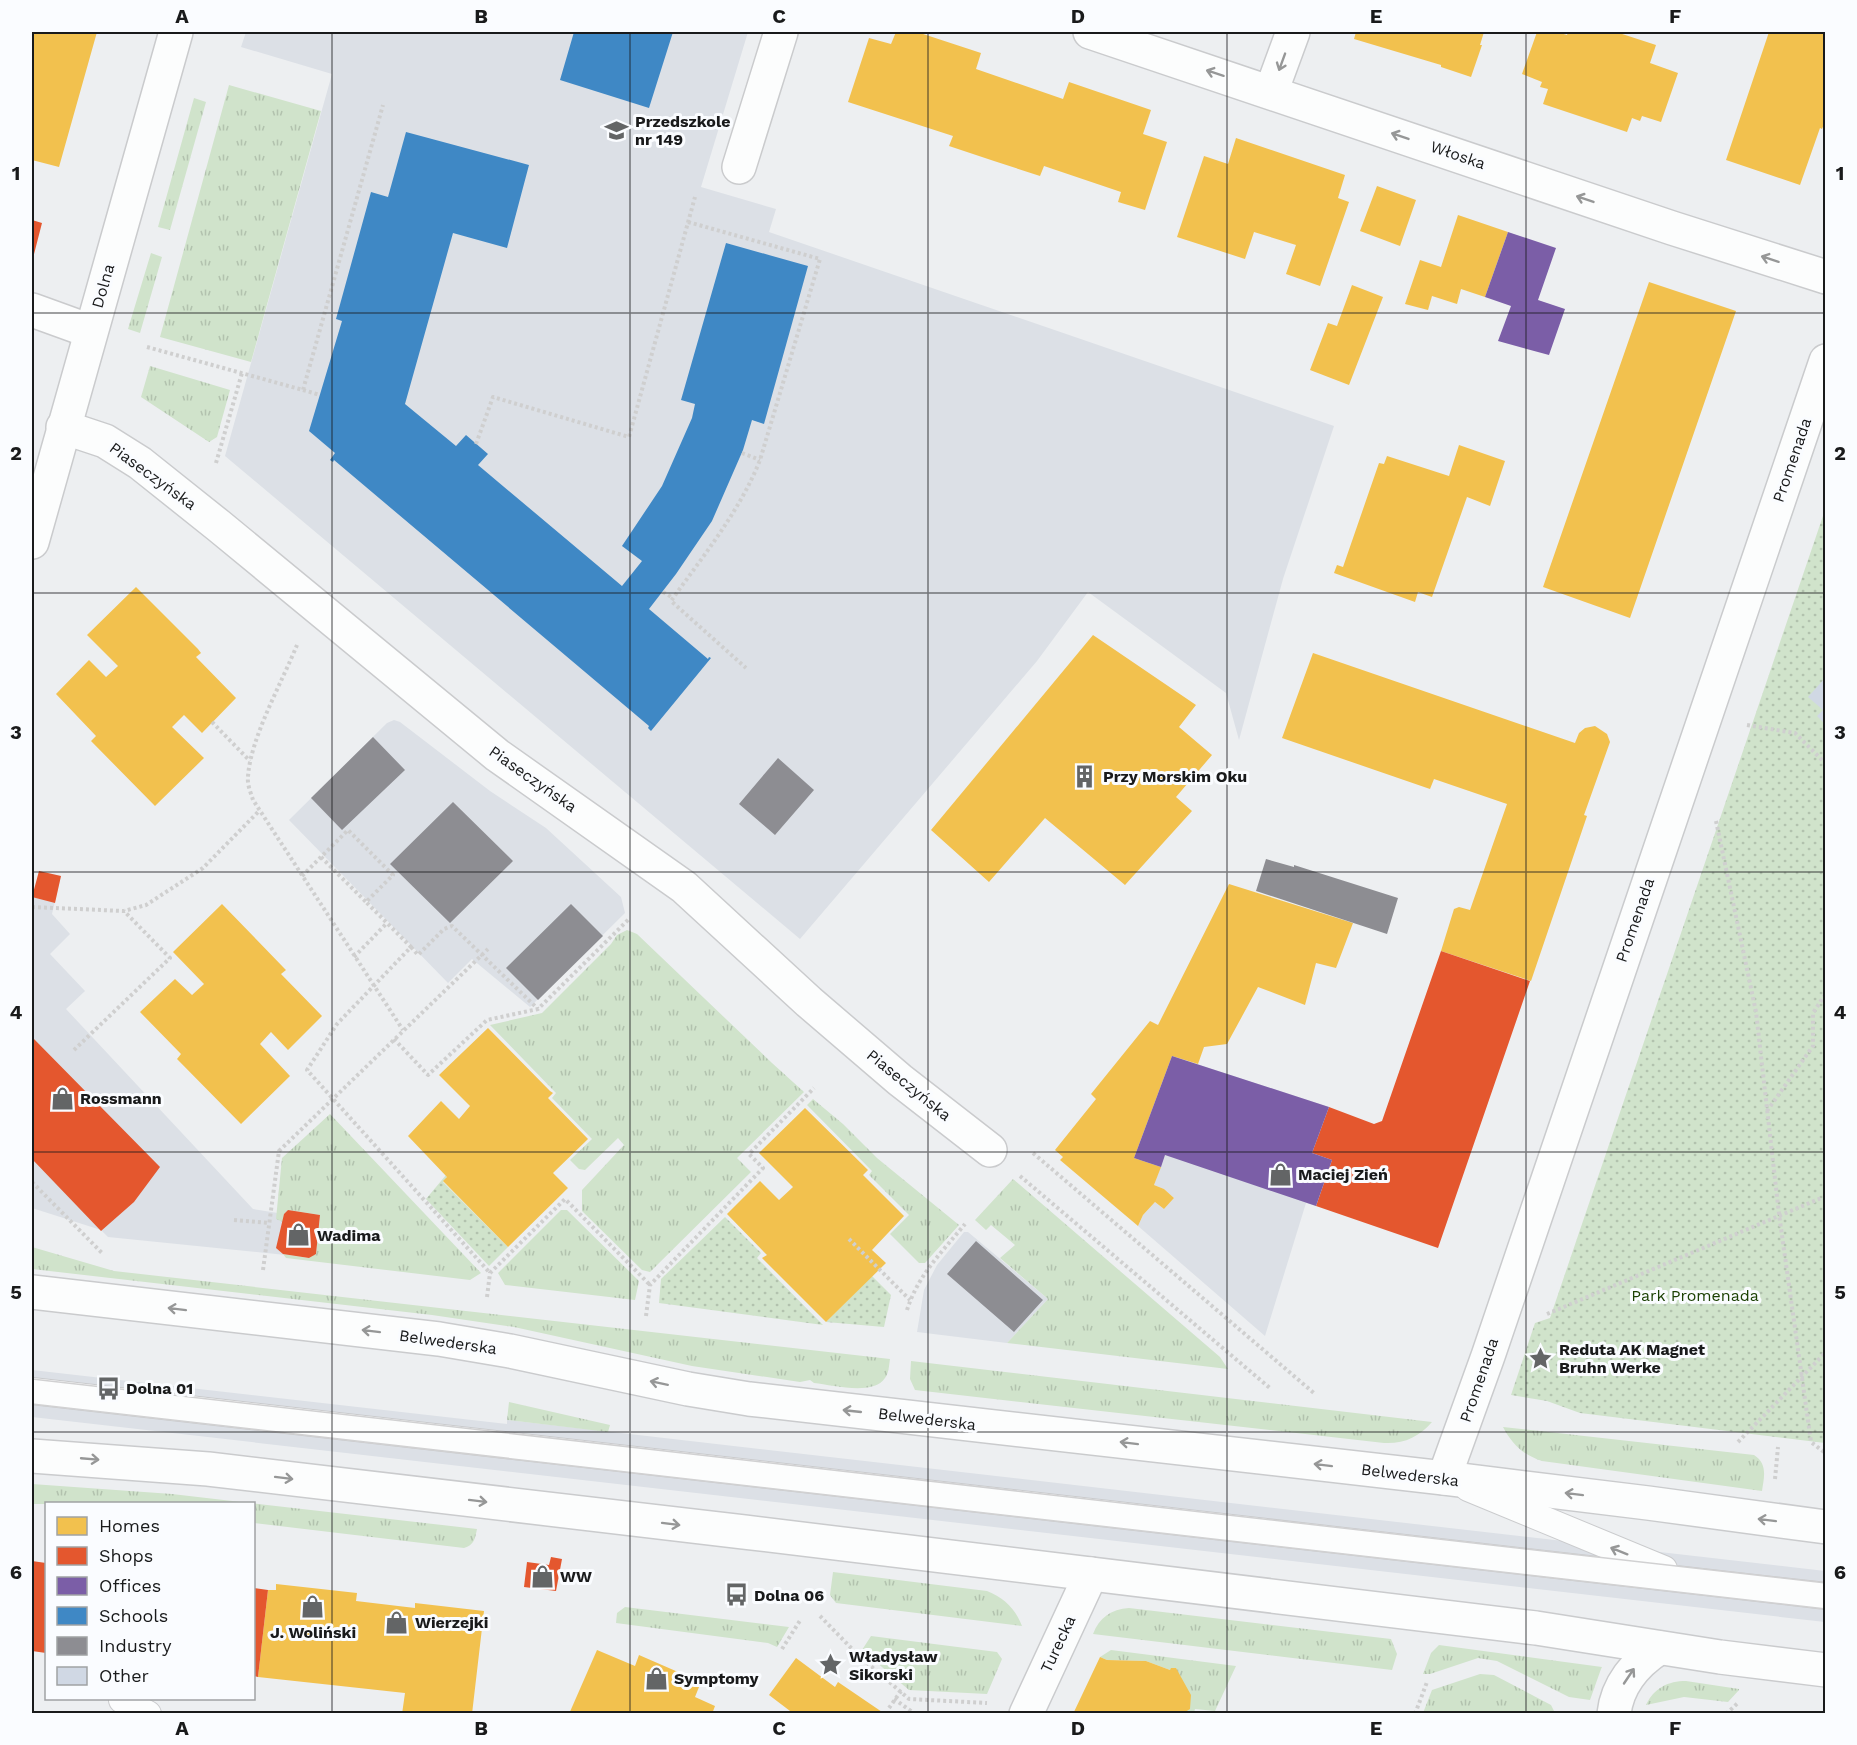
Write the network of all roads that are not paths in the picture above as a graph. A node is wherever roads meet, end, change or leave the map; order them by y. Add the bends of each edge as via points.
1 (176, 32) edge
2 (781, 32) edge
3 (1090, 32) edge
4 (1293, 32) edge
5 (1271, 92) junction
6 (739, 168) dead end
7 (1826, 277) edge
8 (32, 310) edge
9 (90, 331) junction
10 (1826, 361) edge
11 (63, 426) junction
12 (32, 542) edge
13 (990, 1150) road end
14 (32, 1292) edge
15 (32, 1391) edge
16 (32, 1456) edge
17 (1444, 1478) junction
18 (1826, 1527) edge
19 (1091, 1574) junction
20 (1692, 1581) junction
21 (1826, 1596) edge
22 (1659, 1648) junction
23 (1826, 1670) edge
24 (122, 1700) edge
25 (148, 1713) edge
26 (1026, 1713) edge
27 (1614, 1713) edge

1 - 9 street, Dolna
2 - 6 street
5 -> 3 street, Włoska
4 -> 5 street
7 -> 5 street, Włoska
8 - 9 street
9 - 11 street, Dolna
10 - 17 street, Promenada
11 - 12 street, Dolna
11 - 13 street, Piaseczyńska via 105,441 140,463 497,755 684,887 808,1002
17 -> 14 street, Belwederska via 748,1399 466,1343
15 - 20 lane
16 -> 19 street via 208,1469
18 -> 17 street, Belwederska
20 -> 17 lane
19 - 22 street via 1536,1628
19 - 26 street, Turecka
20 - 21 lane
22 - 23 street
27 -> 22 street via 1626,1681 1645,1657
24 - 25 lane

